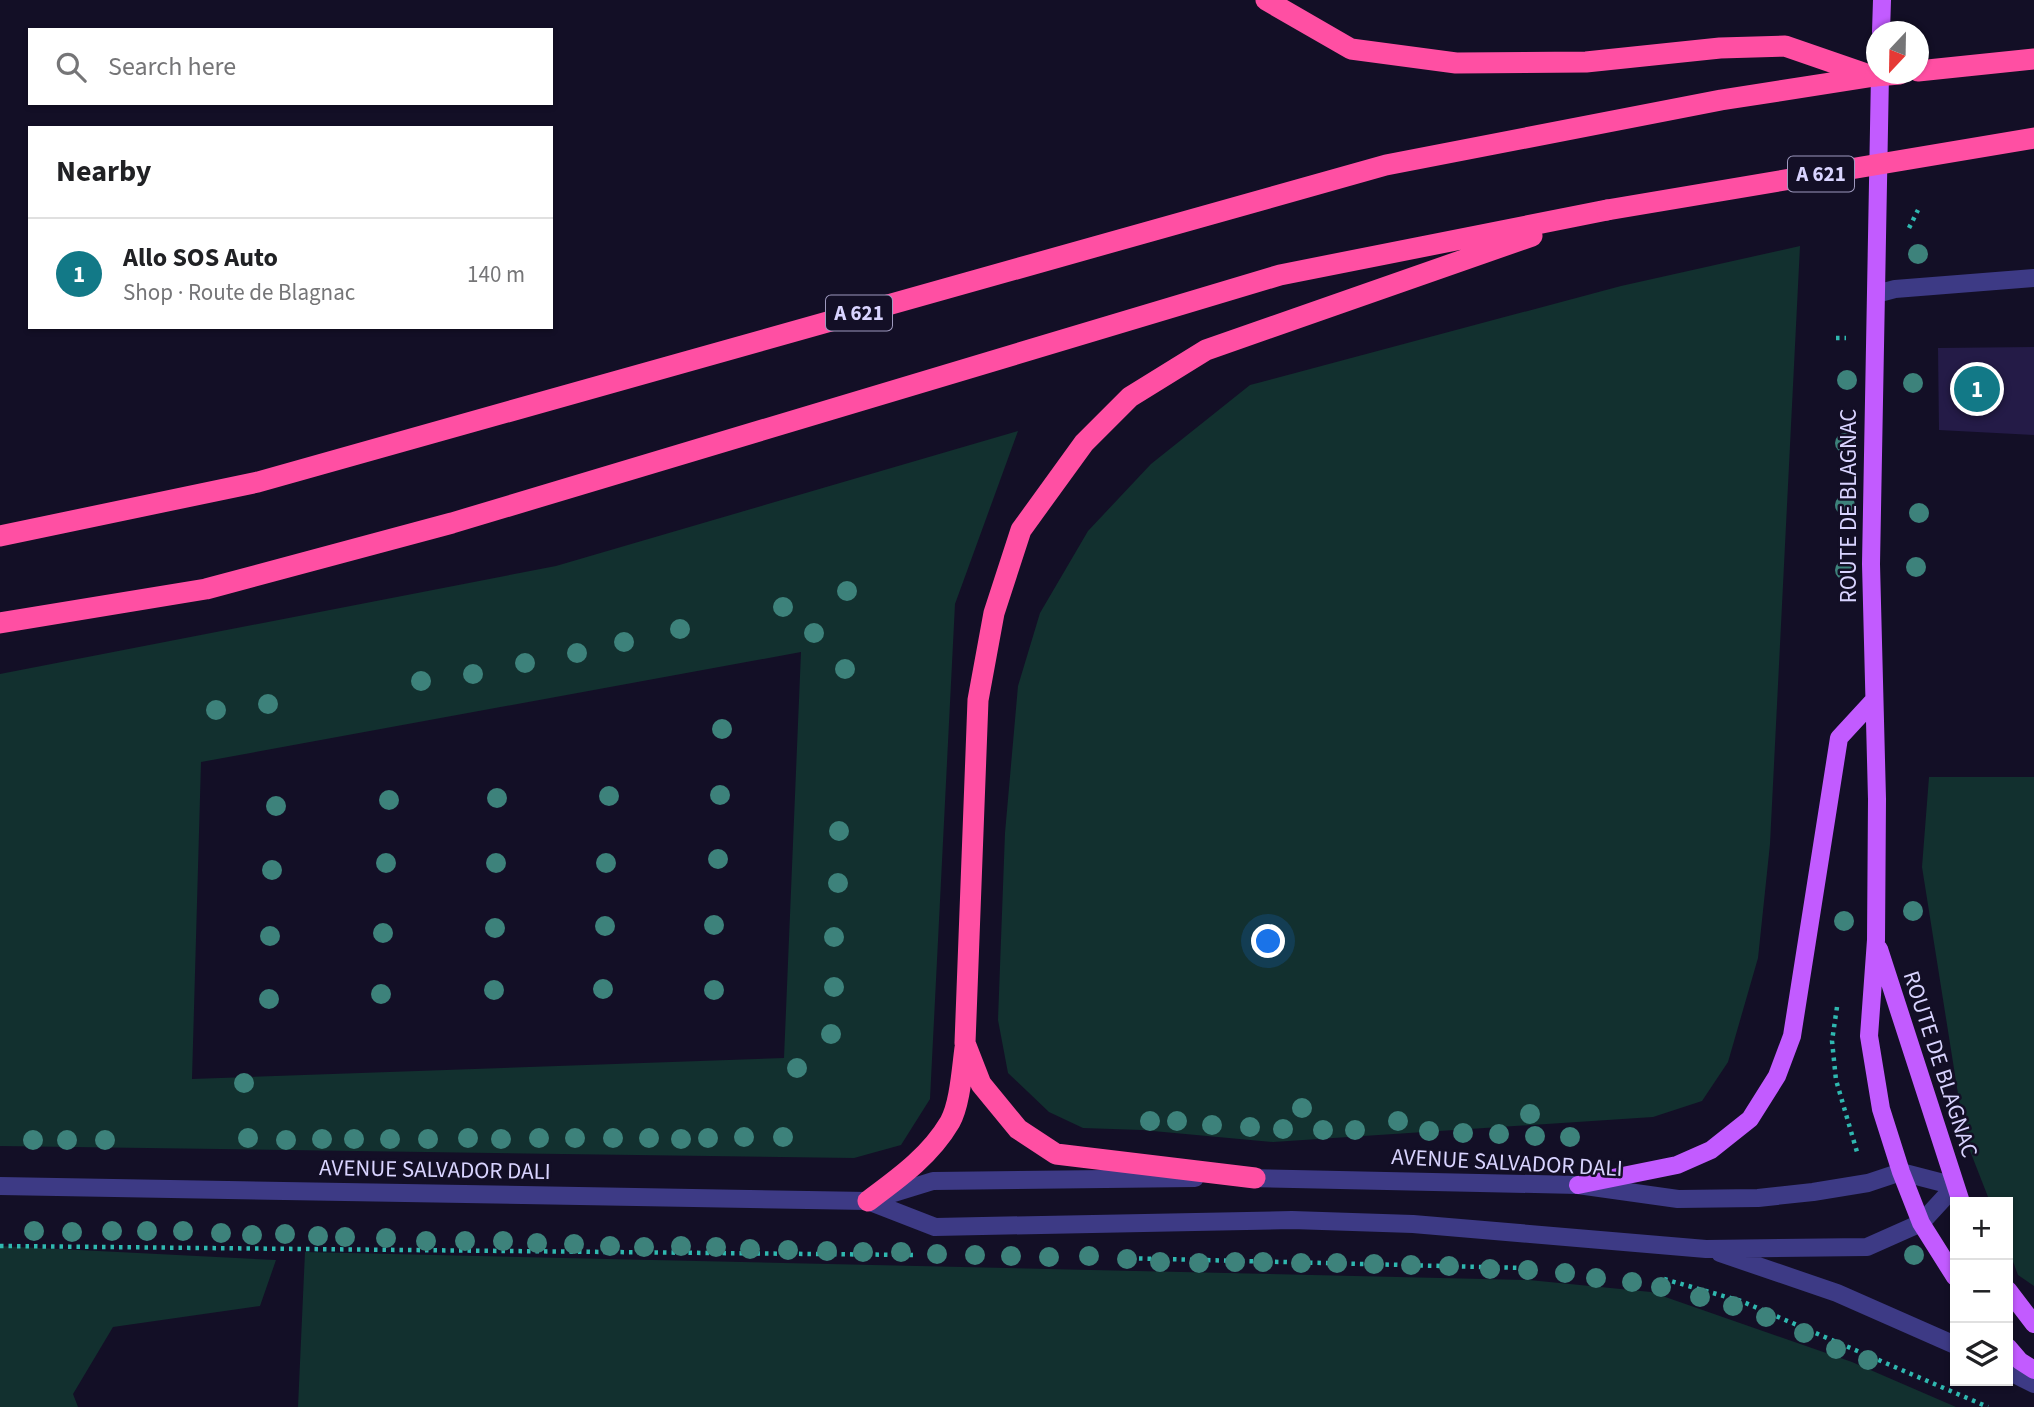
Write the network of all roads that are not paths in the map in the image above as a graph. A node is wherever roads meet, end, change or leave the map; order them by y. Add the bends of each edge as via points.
1 (1266, 0) edge
2 (1882, 0) edge
3 (1881, 21) edge
4 (2034, 59) edge
5 (1929, 70) edge
6 (1866, 72) edge
7 (1866, 77) edge
8 (1877, 84) edge
9 (2034, 138) edge
10 (1607, 210) junction
11 (2034, 278) edge
12 (1876, 294) junction
13 (0, 536) edge
14 (0, 623) edge
15 (1874, 700) junction
16 (1876, 940) junction
17 (965, 1043) junction
18 (1901, 1172) junction
19 (1255, 1178) junction
20 (1578, 1185) junction
21 (0, 1186) edge
22 (1958, 1194) edge
23 (868, 1201) junction
24 (1921, 1223) junction
25 (1706, 1249) junction
26 (1950, 1269) edge
27 (2013, 1297) edge
28 (2034, 1324) edge
29 (1950, 1343) edge
30 (2013, 1352) edge
31 (2034, 1370) edge
32 (2013, 1374) edge
33 (2034, 1384) edge

1 - 6 highway via 1351,49 1455,63 1586,62 1720,48 1785,47
2 - 3 main road
4 - 5 highway, bridge
7 - 13 highway, A 621 via 1386,165 258,482
8 - 12 main road, ROUTE DE BLAGNAC
9 - 10 highway, A 621, bridge
10 - 14 highway, A 621 via 1280,275 452,523 206,589
10 - 17 highway via 1206,350 1130,397 1084,443 1021,530 994,613 978,700
11 - 12 street
12 - 15 main road, ROUTE DE BLAGNAC via 1871,564
15 - 16 main road, ROUTE DE BLAGNAC
15 - 20 main road via 1839,738 1792,1036 1777,1076 1750,1119 1711,1150 1677,1165
16 - 18 main road, ROUTE DE BLAGNAC via 1869,1036 1881,1110
16 - 22 main road, ROUTE DE BLAGNAC
17 - 19 highway via 981,1084 1018,1129 1056,1154
17 - 23 highway via 951,1121 927,1154
18 - 20 street, AVENUE SALVADOR DALI via 1868,1183 1758,1199 1678,1199
18 - 22 street
18 - 24 main road, ROUTE DE BLAGNAC
19 - 20 street, AVENUE SALVADOR DALI
19 - 23 street, AVENUE SALVADOR DALI via 933,1181
21 - 23 street, AVENUE SALVADOR DALI
22 - 24 street, AVENUE SALVADOR DALI
23 - 25 street, AVENUE SALVADOR DALI via 935,1227 1292,1220 1412,1224
24 - 25 street, AVENUE SALVADOR DALI via 1867,1247
24 - 26 main road, ROUTE DE BLAGNAC
25 - 29 street, AVENUE SALVADOR DALI via 1837,1293
27 - 28 main road
30 - 31 main road
32 - 33 street

